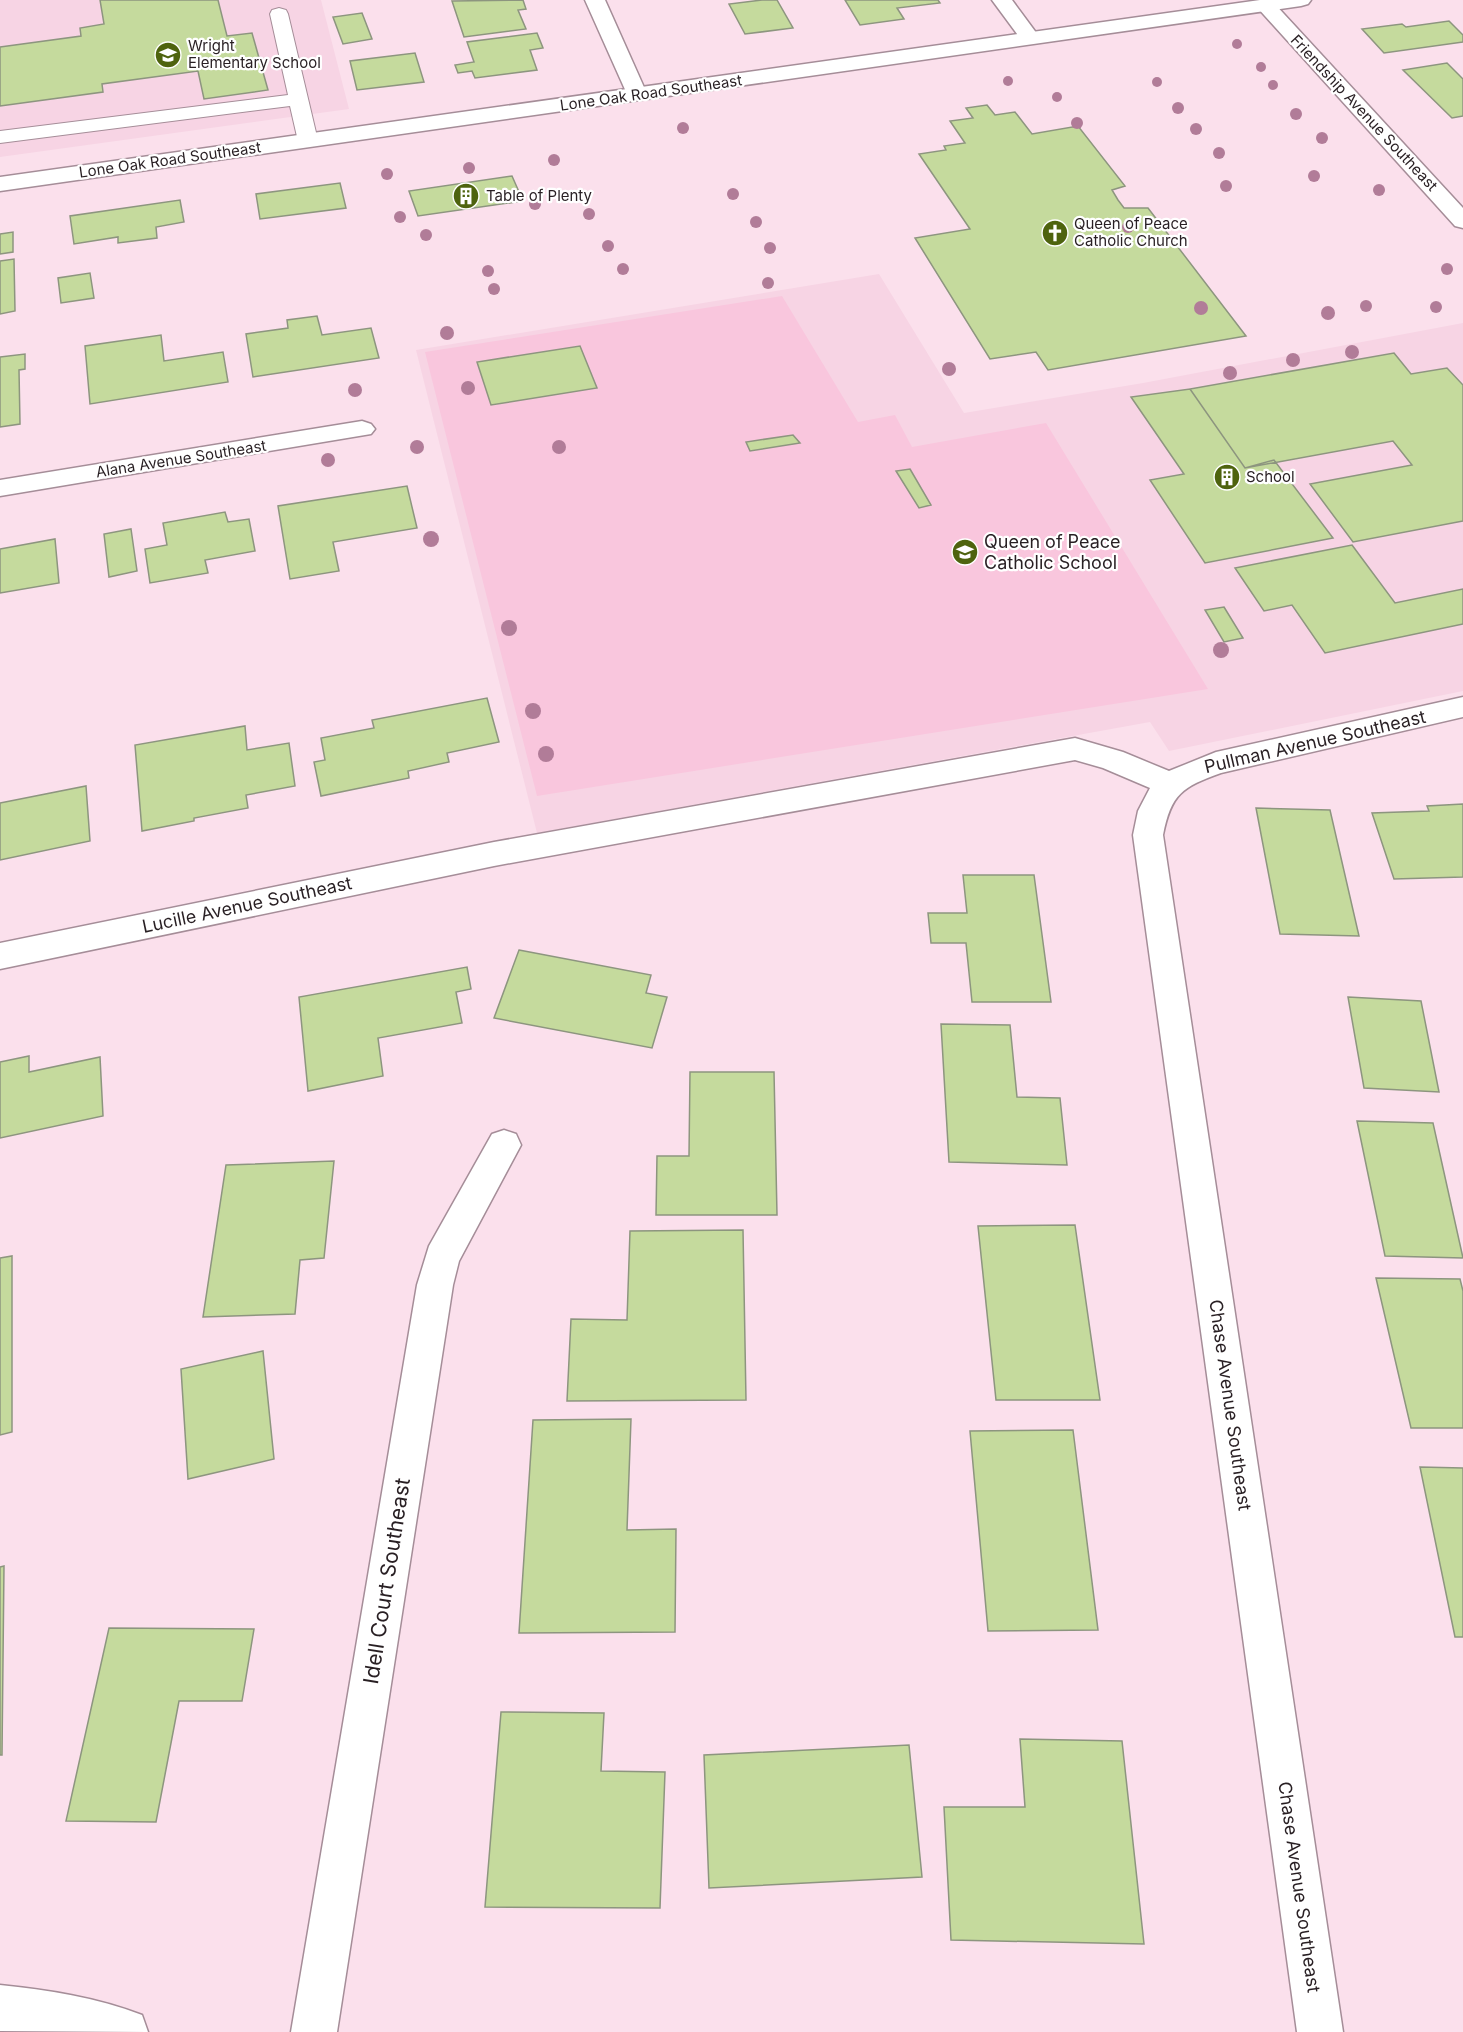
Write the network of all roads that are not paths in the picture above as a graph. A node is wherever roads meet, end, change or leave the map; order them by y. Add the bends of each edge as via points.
1 (595, 0) edge
2 (1002, 0) edge
3 (1301, 0) edge
4 (1265, 5) junction
5 (279, 14) dead end
6 (1030, 38) junction
7 (637, 94) junction
8 (299, 99) junction
9 (0, 136) edge
10 (308, 141) junction
11 (0, 184) edge
12 (1463, 221) edge
13 (362, 429) dead end
14 (0, 488) edge
15 (1463, 707) edge
16 (1170, 784) junction
17 (0, 956) edge
18 (504, 1145) dead end
19 (0, 2008) edge
20 (125, 2032) edge
21 (315, 2032) edge
22 (1320, 2032) edge

1 - 7 street
2 - 6 street
3 - 4 street, Lone Oak Road Southeast
4 - 6 street, Lone Oak Road Southeast
4 - 12 street, Friendship Avenue Southeast
5 - 8 lane
6 - 7 street, Lone Oak Road Southeast
7 - 10 street, Lone Oak Road Southeast
8 - 9 lane
8 - 10 lane
10 - 11 street, Lone Oak Road Southeast
13 - 14 street, Alana Avenue Southeast
15 - 16 street, Pullman Avenue Southeast via 1216,763
16 - 17 street, Lucille Avenue Southeast via 1075,749 494,854
16 - 22 street, Chase Avenue Southeast via 1153,808 1148,835
18 - 21 street, Idell Court Southeast via 442,1258 435,1286
19 - 20 street via 59,2015

